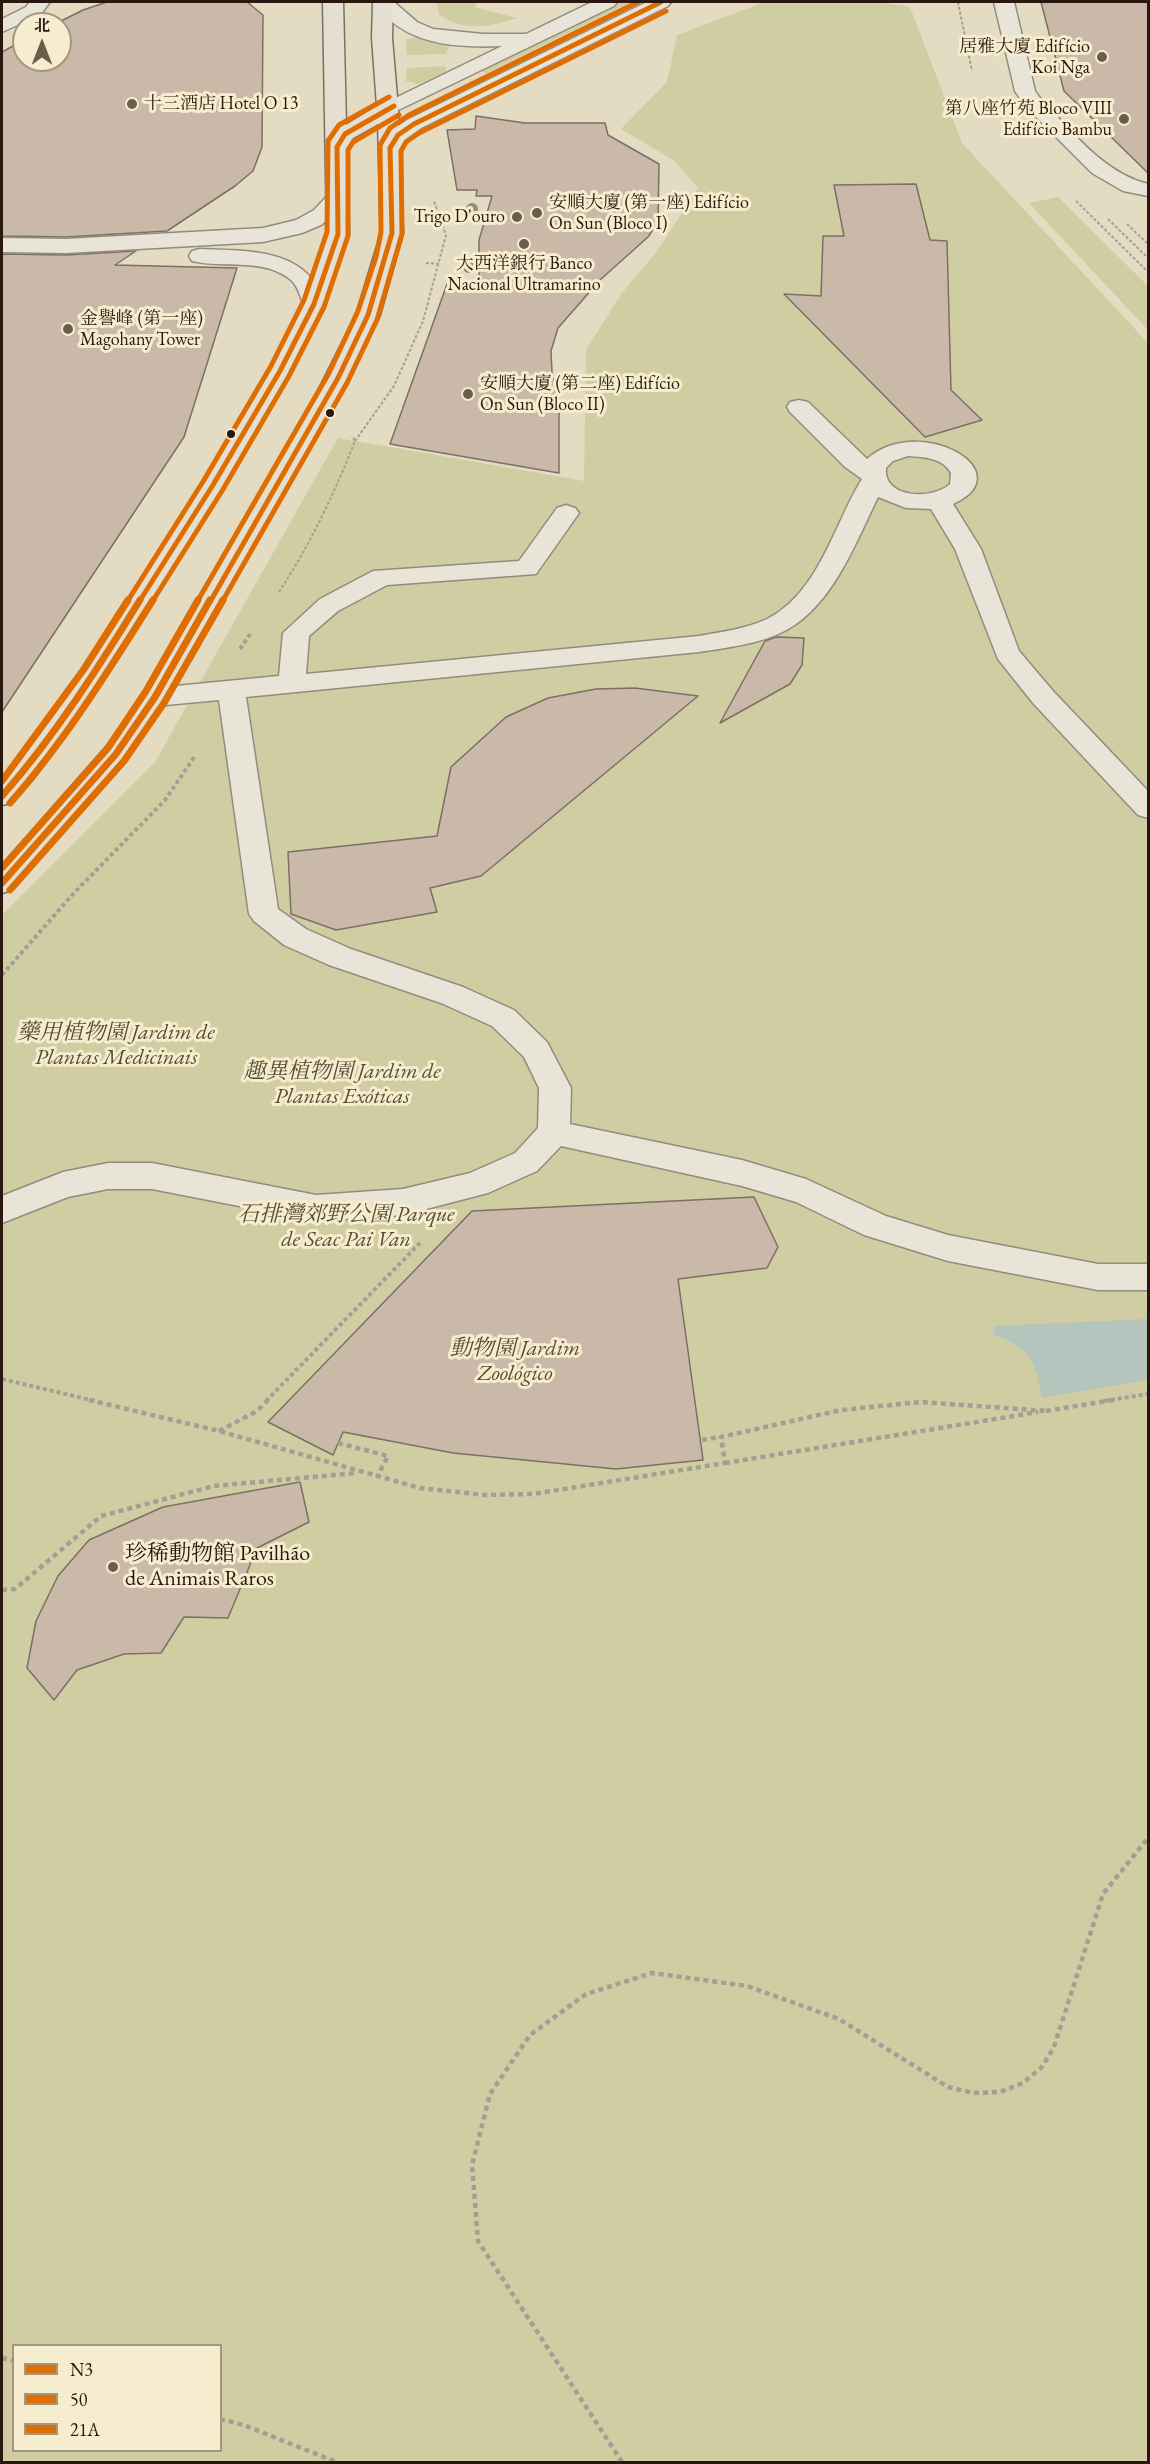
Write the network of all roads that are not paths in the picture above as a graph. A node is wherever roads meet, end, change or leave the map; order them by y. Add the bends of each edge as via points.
1 (40, 2) edge
2 (333, 2) edge
3 (384, 2) edge
4 (607, 2) edge
5 (660, 2) edge
6 (1004, 2) edge
7 (2, 26) edge
8 (551, 29) junction
9 (334, 80) junction
10 (458, 103) junction
11 (388, 109) junction
12 (337, 147) junction
13 (390, 148) junction
14 (1149, 190) edge
15 (337, 198) junction
16 (2, 245) edge
17 (66, 246) junction
18 (314, 304) junction
19 (799, 407) dead end
20 (872, 476) junction
21 (938, 501) junction
22 (566, 513) dead end
23 (292, 684) junction
24 (219, 691) junction
25 (155, 698) junction
26 (2, 796) edge
27 (1149, 808) edge
28 (2, 883) edge
29 (554, 1132) junction
30 (2, 1210) edge
31 (1149, 1276) edge

1 - 7 street via 33,10
2 - 9 main road
3 - 8 street via 391,14 408,26 462,40 514,38
3 - 11 main road via 382,38
4 - 8 street
5 - 10 street
6 - 14 street via 1025,91 1032,102 1109,177
8 - 11 street
9 - 11 main road via 343,92 359,102
9 - 12 main road
10 - 11 street via 433,109
10 - 13 street via 414,124 398,135
11 - 12 main road via 345,134
11 - 13 main road
12 - 15 main road
13 - 25 main road via 392,233 368,315 327,397
15 - 17 street via 327,212 288,231
15 - 18 main road via 338,234
16 - 17 street
17 - 18 street via 275,264 301,276 312,289
18 - 26 main road via 213,485 105,655 24,771
19 - 20 street
20 - 21 street via 881,490 899,499
20 - 21 street via 882,457 906,449 935,451 948,456 963,471 964,481 960,489
20 - 23 street via 813,595 786,619 746,636 699,644
21 - 27 street via 968,549 1007,653 1043,697
22 - 23 street via 527,568 382,577 329,605 296,633
23 - 24 street
24 - 25 street
24 - 29 street via 264,914 304,941 340,957 452,994 503,1018 536,1050 555,1088
25 - 28 main road via 116,754
29 - 30 street via 526,1162 477,1184 403,1203 316,1208 152,1176 108,1176 63,1185
29 - 31 street via 742,1173 806,1192 876,1226 948,1248 1098,1276

